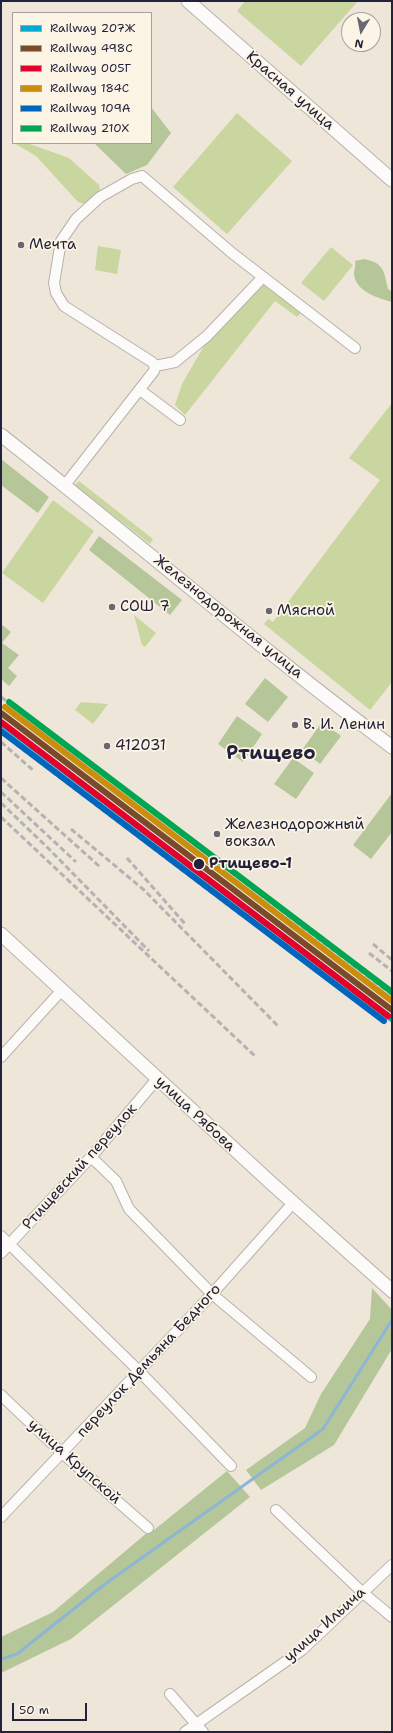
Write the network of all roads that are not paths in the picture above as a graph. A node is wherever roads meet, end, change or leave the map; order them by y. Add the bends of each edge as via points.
1 (188, 1) edge
2 (392, 180) edge
3 (263, 277) junction
4 (355, 348) dead end
5 (155, 366) junction
6 (140, 390) junction
7 (180, 420) dead end
8 (1, 435) edge
9 (65, 485) junction
10 (392, 747) edge
11 (1, 934) edge
12 (62, 990) junction
13 (1, 1057) edge
14 (157, 1079) junction
15 (92, 1157) junction
16 (293, 1203) junction
17 (1, 1236) edge
18 (10, 1244) junction
19 (1, 1253) edge
20 (392, 1291) edge
21 (212, 1294) junction
22 (138, 1370) junction
23 (311, 1377) dead end
24 (1, 1395) edge
25 (62, 1453) junction
26 (232, 1466) dead end
27 (276, 1510) dead end
28 (1, 1517) edge
29 (148, 1528) dead end
30 (392, 1565) edge
31 (362, 1592) junction
32 (392, 1617) edge
33 (170, 1694) dead end
34 (196, 1724) junction
35 (185, 1732) edge
36 (203, 1732) edge

1 - 2 street, Красная улица
3 - 4 street
3 - 5 street via 207,336 175,362
3 - 5 street via 142,176 100,197 76,219 61,241 54,283 56,293 64,306
5 - 6 street
6 - 7 street
6 - 9 street
8 - 9 street, Железнодорожная улица
9 - 10 street, Железнодорожная улица via 272,654
11 - 12 street, улица Рябова
12 - 13 street
12 - 14 street, улица Рябова
14 - 15 street, Ртищевский переулок
14 - 16 street, улица Рябова
15 - 18 street, Ртищевский переулок
15 - 21 street via 116,1181 129,1209
16 - 20 street, улица Рябова
16 - 21 street, переулок Демьяна Бедного
17 - 18 street
18 - 19 street, Ртищевский переулок
18 - 22 street
21 - 22 street, переулок Демьяна Бедного
21 - 23 street
22 - 25 street, переулок Демьяна Бедного
22 - 26 street
24 - 25 street, улица Крупской
25 - 28 street, переулок Демьяна Бедного
25 - 29 street, улица Крупской
27 - 31 street
30 - 31 street, улица Ильича
31 - 32 street
31 - 34 street, улица Ильича via 302,1650
33 - 34 street
34 - 35 street, улица Ильича
34 - 36 street

